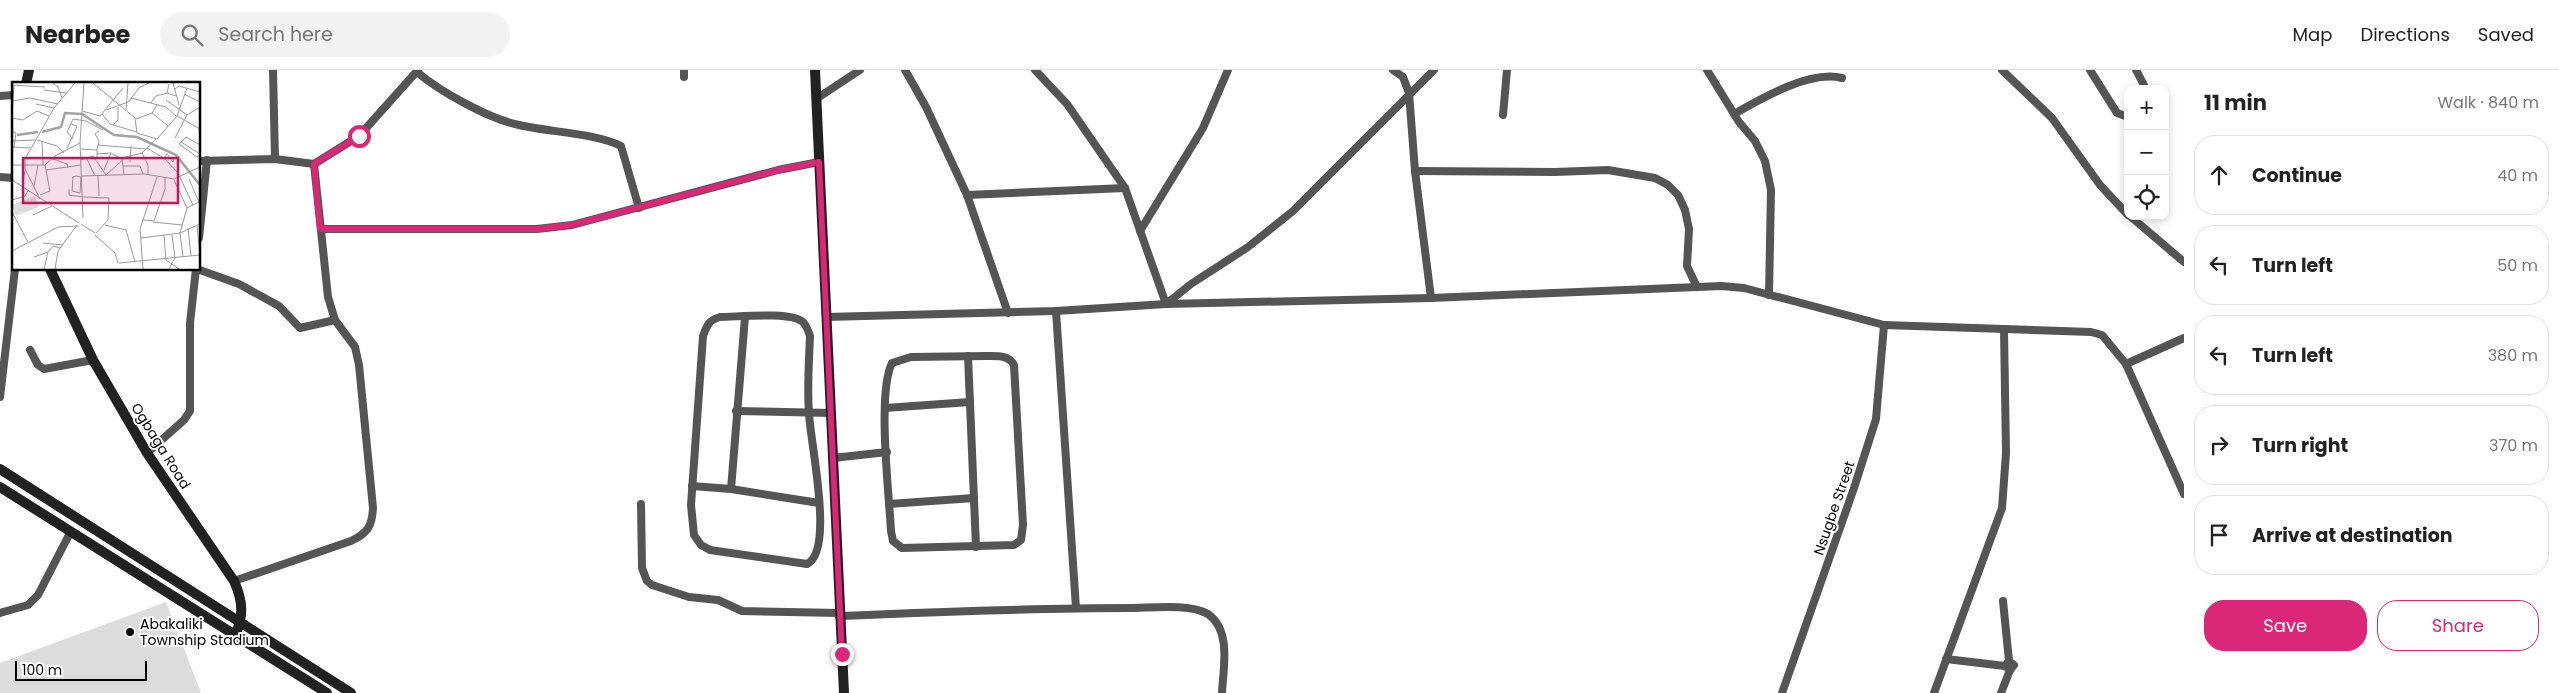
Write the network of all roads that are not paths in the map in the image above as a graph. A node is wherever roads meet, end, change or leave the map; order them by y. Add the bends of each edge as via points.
1 (273, 70) edge
2 (815, 70) edge
3 (860, 70) edge
4 (905, 70) edge
5 (1228, 70) edge
6 (1393, 70) edge
7 (1434, 70) edge
8 (1507, 70) edge
9 (1707, 70) edge
10 (2002, 70) edge
11 (2090, 70) edge
12 (2136, 70) edge
13 (417, 71) edge
14 (1038, 71) edge
15 (1403, 73) edge
16 (1842, 78) dead end
17 (2144, 85) edge
18 (1409, 93) junction
19 (816, 98) junction
20 (1734, 114) junction
21 (1503, 115) dead end
22 (2124, 116) edge
23 (275, 159) junction
24 (203, 160) edge
25 (819, 162) junction
26 (314, 164) junction
27 (1415, 171) junction
28 (1125, 188) junction
29 (967, 195) junction
30 (639, 208) junction
31 (2124, 210) edge
32 (200, 218) edge
33 (2135, 220) edge
34 (320, 229) junction
35 (1140, 232) junction
36 (2184, 262) edge
37 (15, 270) edge
38 (50, 270) edge
39 (196, 270) edge
40 (199, 270) edge
41 (1697, 287) junction
42 (1769, 295) junction
43 (1430, 298) junction
44 (1166, 304) junction
45 (0, 308) edge
46 (10, 309) junction
47 (1056, 311) junction
48 (1008, 312) junction
49 (745, 317) junction
50 (826, 317) junction
51 (335, 320) junction
52 (1884, 325) junction
53 (2004, 330) junction
54 (2184, 338) edge
55 (30, 350) dead end
56 (968, 356) junction
57 (93, 360) junction
58 (2126, 364) junction
59 (2, 373) edge
60 (0, 397) edge
61 (970, 402) junction
62 (885, 408) junction
63 (736, 411) junction
64 (808, 412) junction
65 (830, 413) junction
66 (887, 452) junction
67 (147, 453) junction
68 (833, 458) junction
69 (0, 469) edge
70 (692, 486) junction
71 (0, 487) edge
72 (731, 489) junction
73 (2184, 494) edge
74 (974, 498) junction
75 (819, 503) junction
76 (641, 504) dead end
77 (889, 504) junction
78 (71, 531) junction
79 (976, 547) junction
80 (234, 581) junction
81 (2003, 601) dead end
82 (1076, 608) junction
83 (0, 612) edge
84 (840, 614) junction
85 (241, 623) junction
86 (235, 636) junction
87 (1946, 659) junction
88 (2008, 665) junction
89 (327, 693) edge
90 (351, 693) edge
91 (844, 693) edge
92 (1222, 693) edge
93 (1782, 693) edge
94 (1934, 693) edge
95 (2002, 693) edge

1 - 23 street
2 - 19 main road
3 - 19 street
4 - 29 street
5 - 35 street via 1203,128
6 - 15 street
7 - 18 street
8 - 21 street
9 - 20 street
10 - 31 street via 2052,118 2100,185
11 - 22 street via 2117,113
12 - 17 street
13 - 26 street via 359,136
13 - 30 street via 432,85 516,125 620,146
14 - 28 street via 1067,104
15 - 18 street
16 - 20 street via 1818,74 1770,94
18 - 27 street
18 - 44 street via 1294,211
19 - 25 main road
20 - 42 street via 1755,141 1765,161 1771,190
23 - 24 street
23 - 26 street
24 - 32 street
25 - 30 street
25 - 50 main road
26 - 34 street
27 - 41 street via 1608,170 1655,178 1678,195 1685,210 1689,229 1687,266
27 - 43 street
28 - 29 street
28 - 35 street
29 - 48 street
30 - 34 street via 572,225 537,229
33 - 36 street
34 - 51 street via 328,297
35 - 44 street
37 - 46 street
38 - 57 main road, Ogbaga Road
39 - 67 street via 190,323 190,411
40 - 51 street via 239,284 279,306 300,328
41 - 42 street via 1744,288
41 - 43 street
42 - 52 street
43 - 44 street
44 - 47 street
45 - 46 street
46 - 59 street
47 - 48 street
47 - 82 street
48 - 50 street
49 - 63 street
49 - 64 street via 789,317 802,322 807,328 810,336
49 - 70 street via 712,319 703,336
50 - 65 main road
51 - 80 street via 356,347 372,523 365,534 351,541
52 - 53 street
52 - 93 street, Nsugbe Street via 1876,419
53 - 58 street via 2102,335
53 - 87 street via 2006,453 2002,508
54 - 58 street
55 - 57 street via 44,369
56 - 61 street
56 - 62 street via 911,357 892,363 885,382
56 - 79 street via 1004,357 1014,365 1023,525 1018,544
57 - 67 main road, Ogbaga Road
58 - 73 street
59 - 60 street
61 - 62 street
61 - 74 street
62 - 66 street
63 - 64 street
63 - 72 street
64 - 65 street
64 - 75 street
65 - 68 main road
66 - 68 street
66 - 77 street
67 - 80 main road, Ogbaga Road
68 - 84 main road
69 - 85 main road
70 - 72 street
70 - 75 street via 690,505 694,535 701,545 710,550 800,565 816,557 821,540
71 - 78 main road
72 - 75 street
74 - 77 street
74 - 79 street
76 - 84 street via 642,568 646,582 689,596 718,600 742,611
77 - 79 street via 896,546 911,549
78 - 83 street via 38,595 28,605
78 - 86 main road
80 - 85 main road, Ogbaga Road via 242,603
81 - 88 street
82 - 84 street
82 - 92 street via 1188,608 1208,614 1219,627 1224,644
84 - 91 main road
85 - 86 main road, Ogbaga Road
85 - 90 main road
86 - 89 main road
87 - 88 street
87 - 94 street
88 - 95 street

